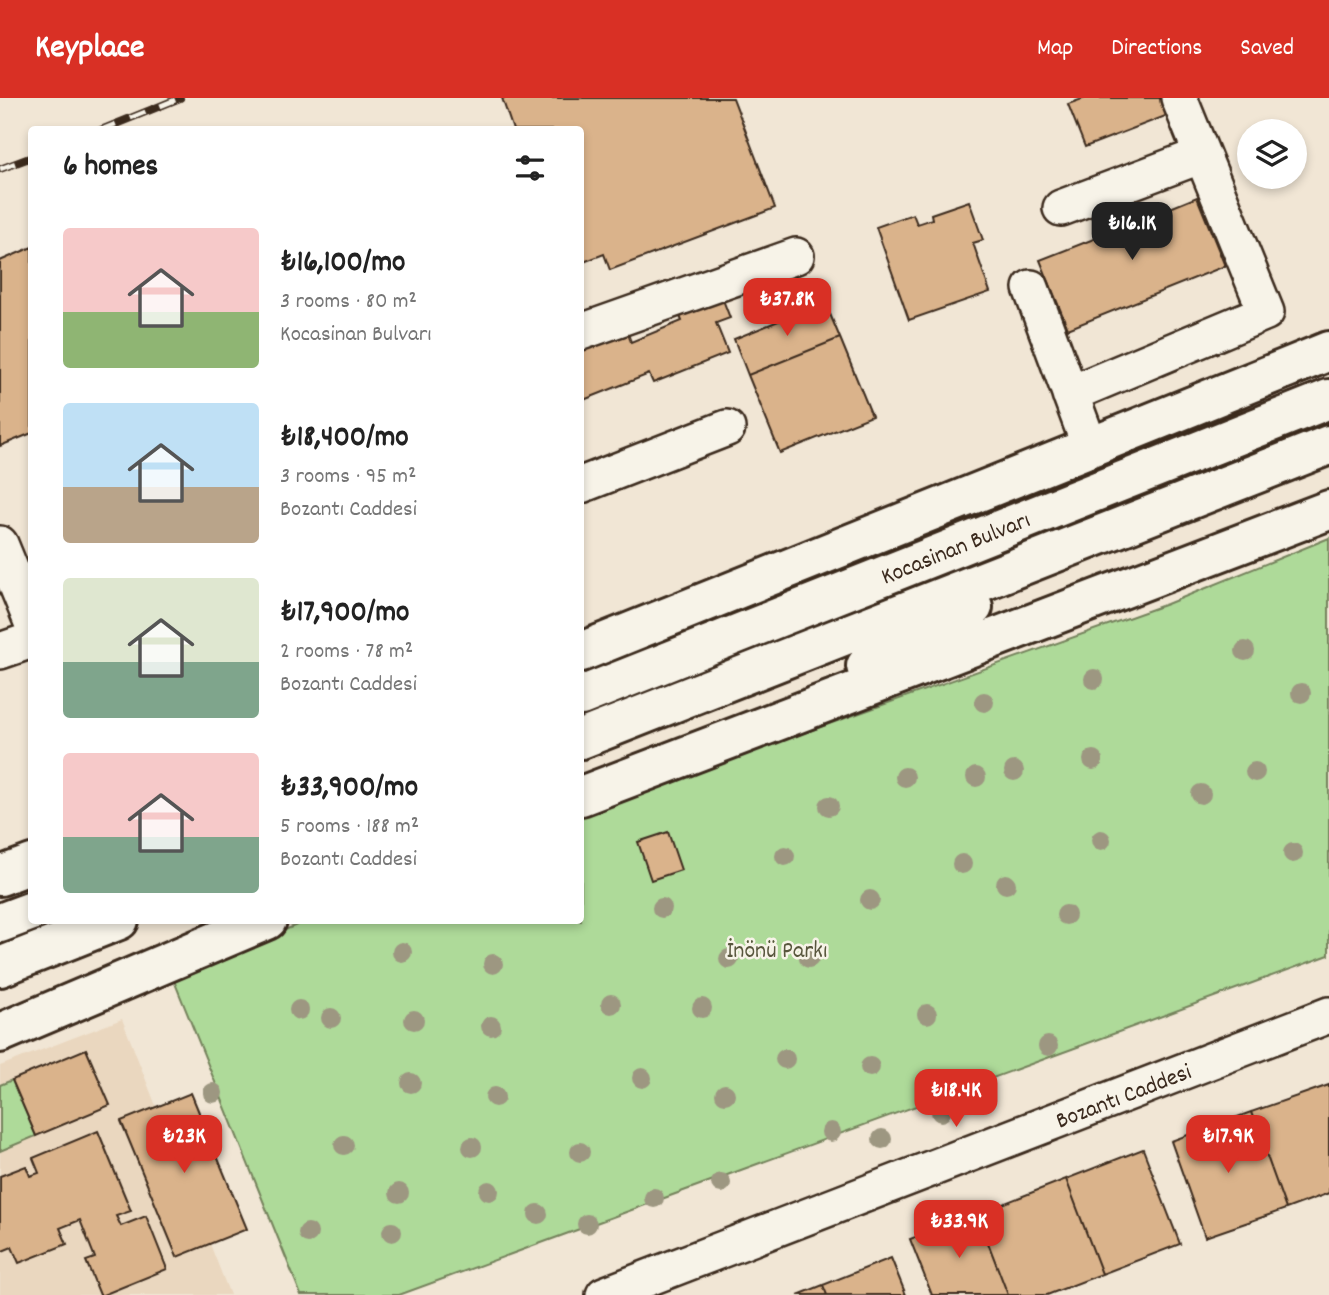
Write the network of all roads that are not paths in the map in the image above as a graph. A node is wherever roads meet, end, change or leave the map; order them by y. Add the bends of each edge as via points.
1 (1179, 98) edge
2 (1202, 155) junction
3 (1061, 208) dead end
4 (796, 256) dead end
5 (1031, 288) dead end
6 (584, 331) edge
7 (1329, 351) edge
8 (1070, 394) junction
9 (1329, 399) edge
10 (727, 428) dead end
11 (1329, 445) edge
12 (1090, 447) junction
13 (584, 484) edge
14 (1102, 488) junction
15 (1329, 510) edge
16 (1121, 527) junction
17 (0, 544) edge
18 (683, 611) junction
19 (28, 612) edge
20 (28, 641) edge
21 (0, 651) edge
22 (584, 651) edge
23 (584, 695) edge
24 (584, 738) edge
25 (732, 738) junction
26 (584, 795) edge
27 (28, 866) edge
28 (0, 876) edge
29 (28, 912) edge
30 (0, 923) edge
31 (109, 924) edge
32 (258, 924) edge
33 (0, 967) edge
34 (1329, 1015) edge
35 (0, 1033) edge
36 (604, 1295) edge

1 - 2 street
2 - 3 street
2 - 8 street via 1266,312
4 - 6 street
5 - 8 street
7 - 12 highway
8 - 12 street
9 - 14 highway, Kocasinan Bulvarı
10 - 13 street
11 - 16 highway, Kocasinan Bulvarı
12 - 18 highway
14 - 18 highway
14 - 23 highway, Kocasinan Bulvarı
15 - 25 highway
16 - 24 highway, Kocasinan Bulvarı
16 - 25 highway
17 - 19 street
18 - 22 highway
20 - 21 street
25 - 26 highway
27 - 28 highway
29 - 30 highway
31 - 33 highway
32 - 35 highway
34 - 36 street, Bozantı Caddesi

